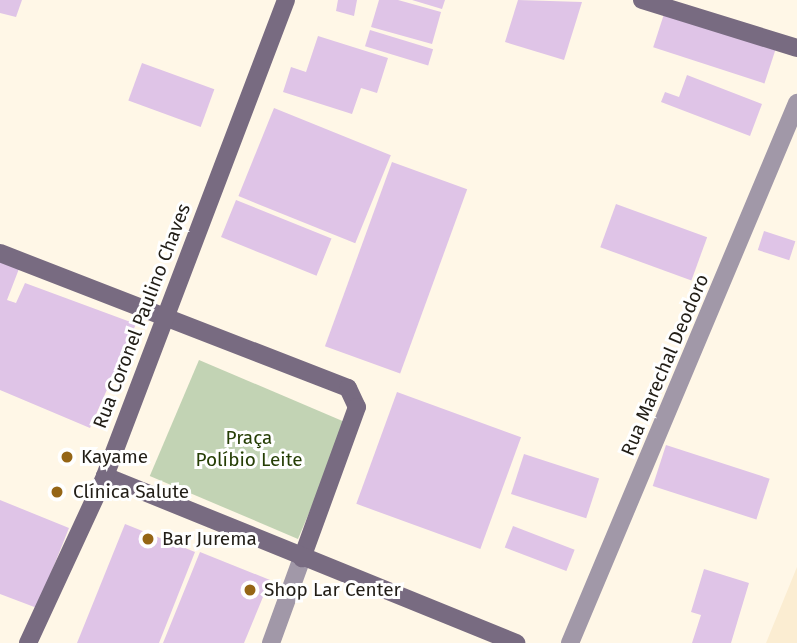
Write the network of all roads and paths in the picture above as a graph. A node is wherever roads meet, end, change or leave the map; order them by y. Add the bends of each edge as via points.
1 (286, 0) edge
2 (642, 0) edge
3 (797, 48) edge
4 (797, 103) edge
5 (0, 253) edge
6 (164, 317) junction
7 (104, 476) junction
8 (302, 558) junction
9 (28, 643) edge
10 (271, 643) edge
11 (516, 643) edge
12 (570, 643) edge

1 - 6 street, Rua Coronel Paulino Chaves
2 - 3 street
4 - 12 street, Rua Marechal Deodoro
5 - 6 street
6 - 7 street, Rua Coronel Paulino Chaves
6 - 8 street via 348,388 355,395 357,407 340,463
7 - 8 street
7 - 9 street, Rua Coronel Paulino Chaves
8 - 10 street
8 - 11 street

